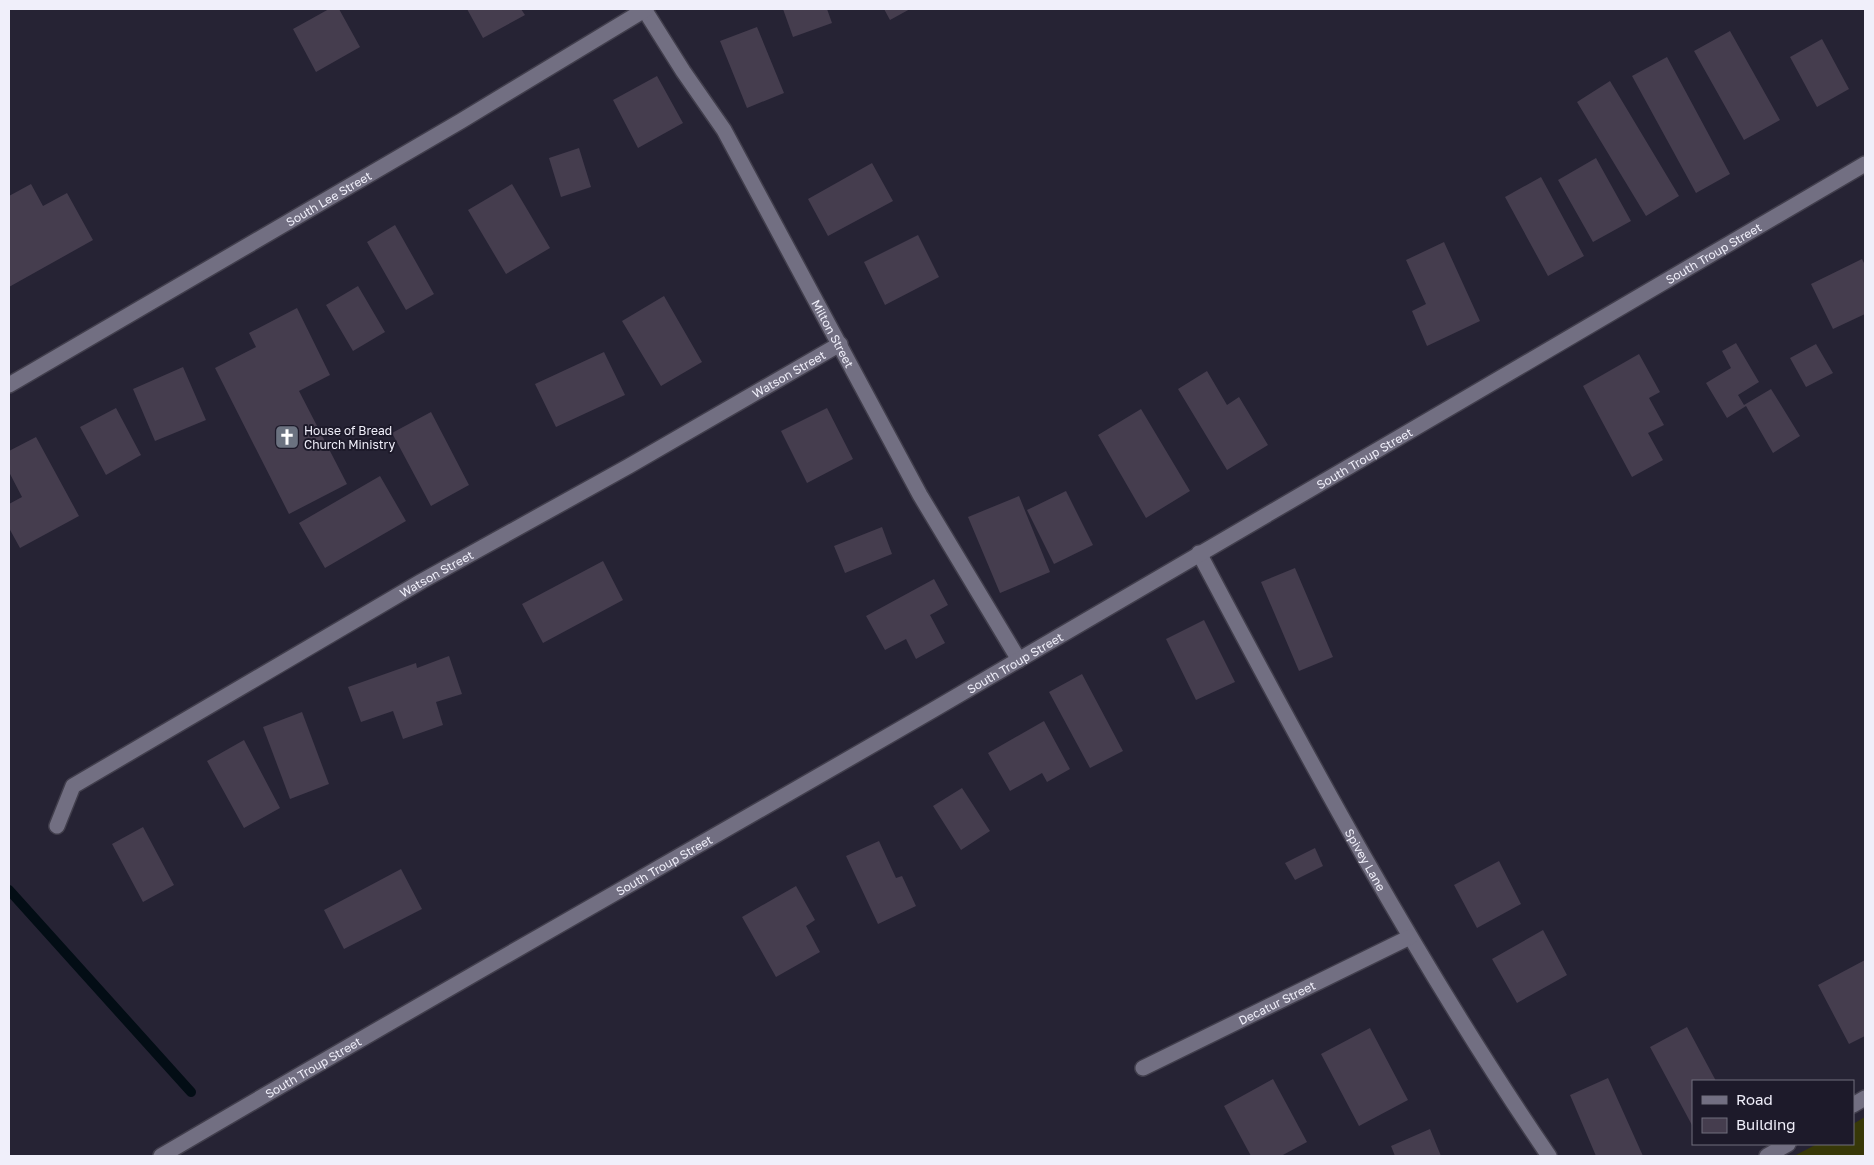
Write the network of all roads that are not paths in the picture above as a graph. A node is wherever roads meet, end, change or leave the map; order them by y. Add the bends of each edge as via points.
1 (645, 9) edge
2 (1865, 164) edge
3 (840, 344) junction
4 (9, 385) edge
5 (1200, 553) junction
6 (1019, 660) junction
7 (57, 826) dead end
8 (1410, 937) junction
9 (1142, 1068) dead end
10 (1865, 1098) edge
11 (1854, 1104) edge
12 (1786, 1145) edge
13 (161, 1156) edge
14 (1549, 1156) edge
15 (1766, 1156) edge

1 - 3 street, Milton Street via 724,130
1 - 4 street, South Lee Street via 461,121
2 - 5 street, South Troup Street
3 - 6 street, Milton Street via 920,495
3 - 7 street, Watson Street via 422,581 72,786
5 - 6 street, South Troup Street
5 - 8 street, Spivey Lane via 1284,713
6 - 13 street, South Troup Street
8 - 9 street, Decatur Street
8 - 14 street, Spivey Lane via 1506,1093
10 - 11 street
12 - 15 street

